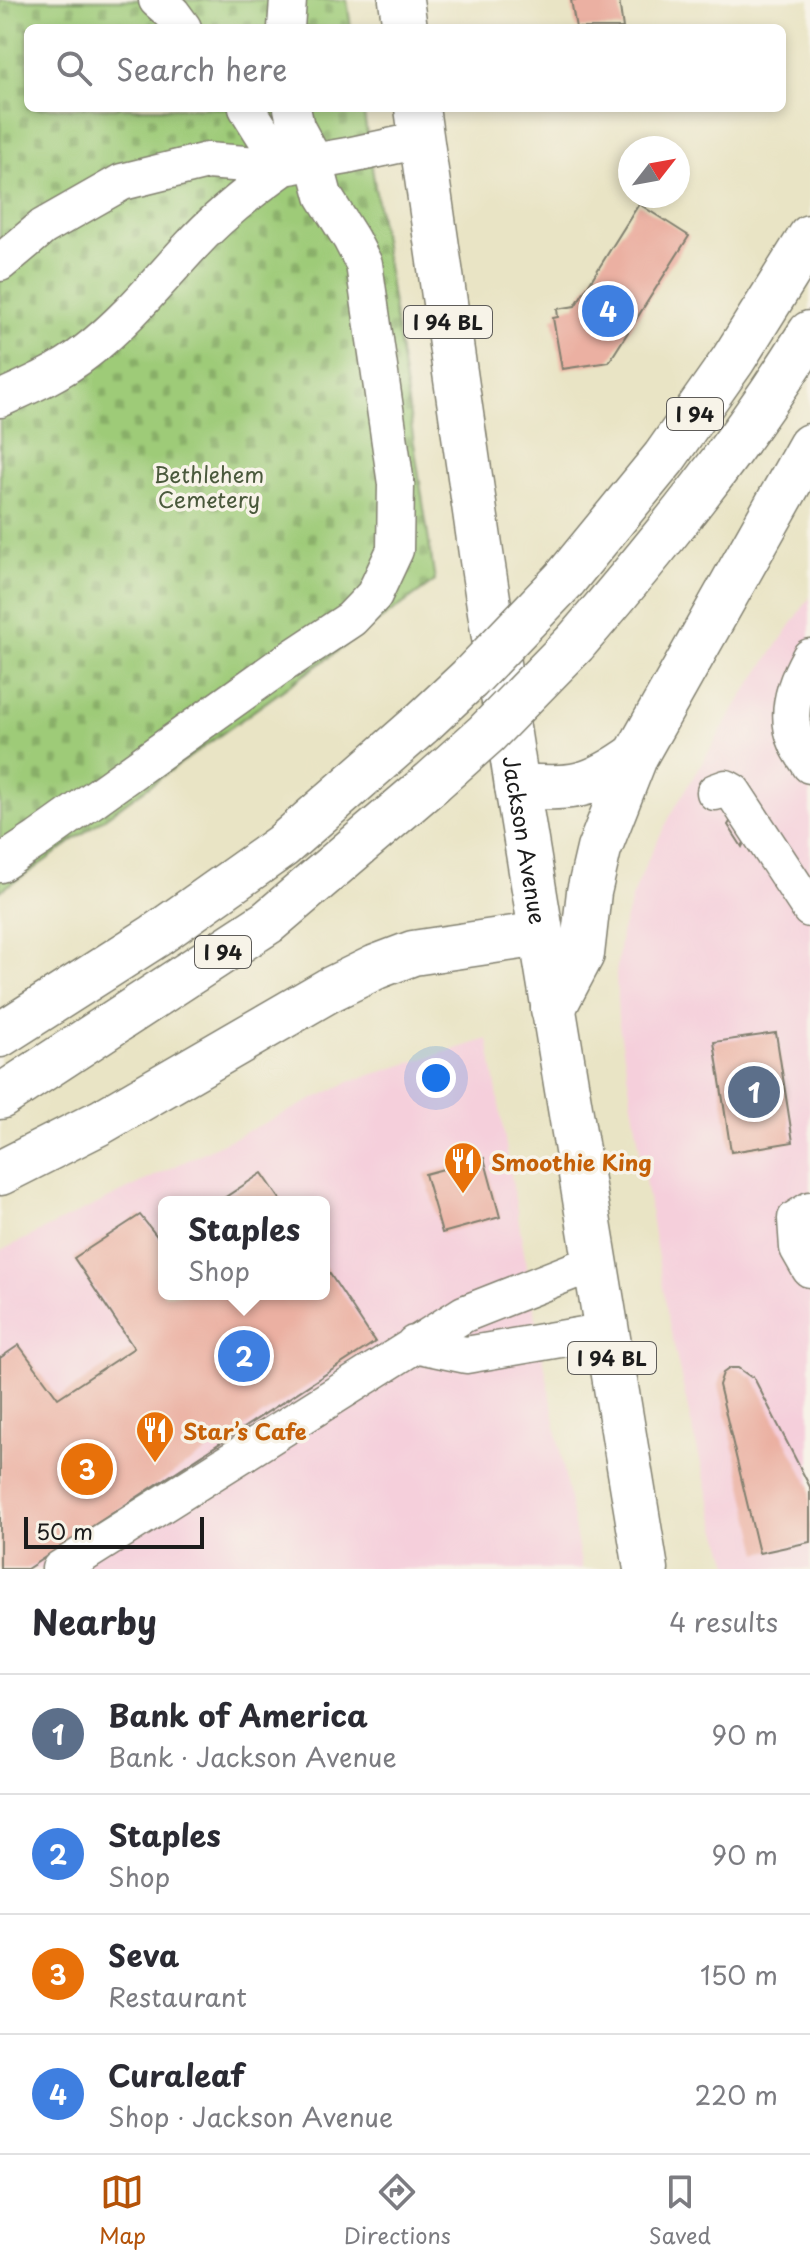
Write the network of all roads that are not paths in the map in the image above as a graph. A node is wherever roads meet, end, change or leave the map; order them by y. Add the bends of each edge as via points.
1 (157, 0) edge
2 (288, 0) edge
3 (401, 0) edge
4 (179, 24) edge
5 (286, 24) edge
6 (404, 24) edge
7 (251, 112) edge
8 (293, 112) edge
9 (419, 124) edge
10 (299, 164) junction
11 (810, 237) edge
12 (0, 263) edge
13 (810, 333) edge
14 (0, 399) edge
15 (810, 446) edge
16 (810, 657) edge
17 (636, 755) junction
18 (810, 765) edge
19 (517, 786) junction
20 (715, 792) dead end
21 (0, 864) edge
22 (810, 909) edge
23 (541, 934) junction
24 (553, 1009) junction
25 (0, 1035) edge
26 (0, 1097) edge
27 (0, 1173) edge
28 (810, 1210) edge
29 (596, 1262) junction
30 (810, 1269) edge
31 (607, 1331) junction
32 (414, 1344) junction
33 (60, 1569) edge
34 (646, 1569) edge

1 - 4 lane
2 - 5 lane
3 - 6 main road
7 - 10 lane
8 - 10 lane
9 - 10 lane
9 - 19 main road, Jackson Avenue / I 94 BL
10 - 12 lane via 207,161 122,182 43,227
10 - 14 lane via 243,195 85,353
10 - 21 lane via 364,264 396,484 395,550 374,595 351,619
11 - 25 main road, I 94, bridge via 664,458 565,579 500,647 282,846 155,936
13 - 26 main road, I 94, bridge via 709,481 641,567 486,734 268,922
15 - 17 main road
16 - 18 lane via 794,692 791,719 796,743
17 - 19 main road via 611,774 587,783 563,789
17 - 24 main road via 599,849 582,954
19 - 23 main road, Jackson Avenue / I 94 BL
20 - 22 lane via 733,792
23 - 24 main road, Jackson Avenue / I 94 BL
23 - 27 main road via 413,953 376,967
24 - 29 main road, Jackson Avenue / I 94 BL
28 - 30 lane via 796,1219 798,1248
29 - 31 main road, Jackson Avenue / I 94 BL
29 - 32 lane via 464,1314
31 - 32 lane via 466,1355
31 - 34 main road, Jackson Avenue / I 94 BL
32 - 33 lane

